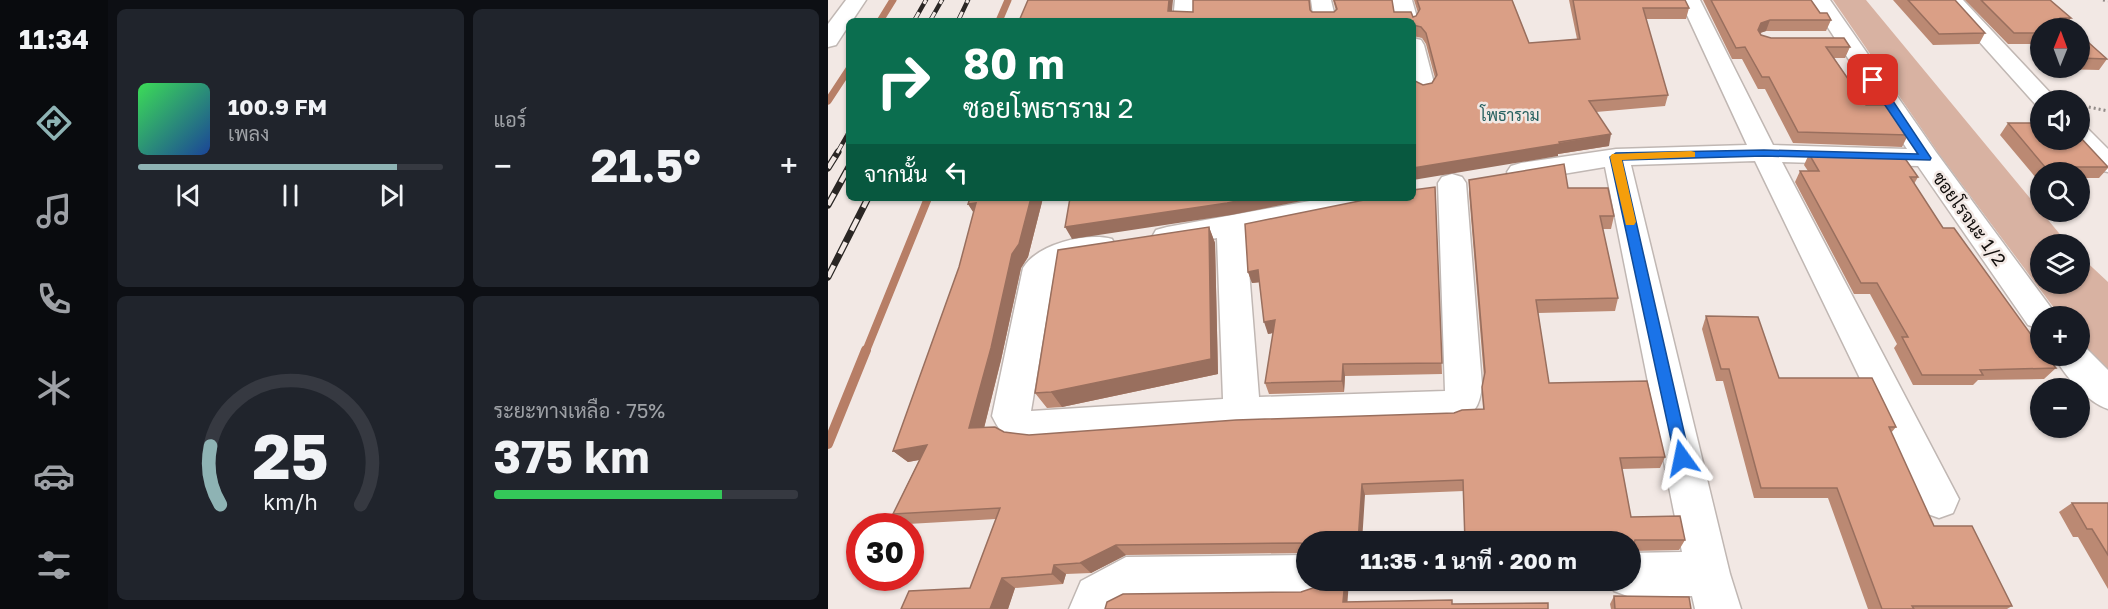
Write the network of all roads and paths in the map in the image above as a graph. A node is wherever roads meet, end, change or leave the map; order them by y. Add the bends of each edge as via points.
1 (856, 0) edge
2 (1185, 0) edge
3 (1321, 0) edge
4 (1402, 0) edge
5 (1690, 0) edge
6 (1820, 0) edge
7 (1952, 0) edge
8 (2103, 0) edge
9 (2108, 1) edge
10 (1184, 18) edge
11 (1324, 18) edge
12 (1406, 18) edge
13 (828, 40) edge
14 (1416, 58) edge
15 (1423, 87) edge
16 (2036, 90) edge
17 (2090, 107) edge
18 (2108, 111) edge
19 (2090, 146) edge
20 (1764, 153) junction
21 (1616, 157) junction
22 (1926, 158) junction
23 (2108, 164) edge
24 (1363, 201) edge
25 (1231, 227) junction
26 (2033, 306) edge
27 (2081, 366) edge
28 (2108, 394) edge
29 (1242, 414) junction
30 (1939, 499) dead end
31 (1641, 576) edge
32 (1296, 577) edge
33 (1713, 591) edge
34 (1092, 609) edge

1 - 13 street
2 - 10 street
3 - 11 street
4 - 12 street
5 - 20 street
6 - 22 street, ซอยโรจนะ 1/2 via 1835,40
7 - 16 street
8 - 9 path
14 - 15 street
17 - 18 path
19 - 23 street
20 - 21 street
20 - 22 street
20 - 30 street
21 - 29 street via 1462,182 1464,385 1462,400 1454,407
21 - 33 street
22 - 26 street, ซอยโรจนะ 1/2
24 - 25 street
25 - 29 street
25 - 29 street via 1065,253 1049,259 1039,268 1011,416 1019,428 1040,428
27 - 28 street
31 - 33 street
32 - 34 street via 1126,579 1097,597

